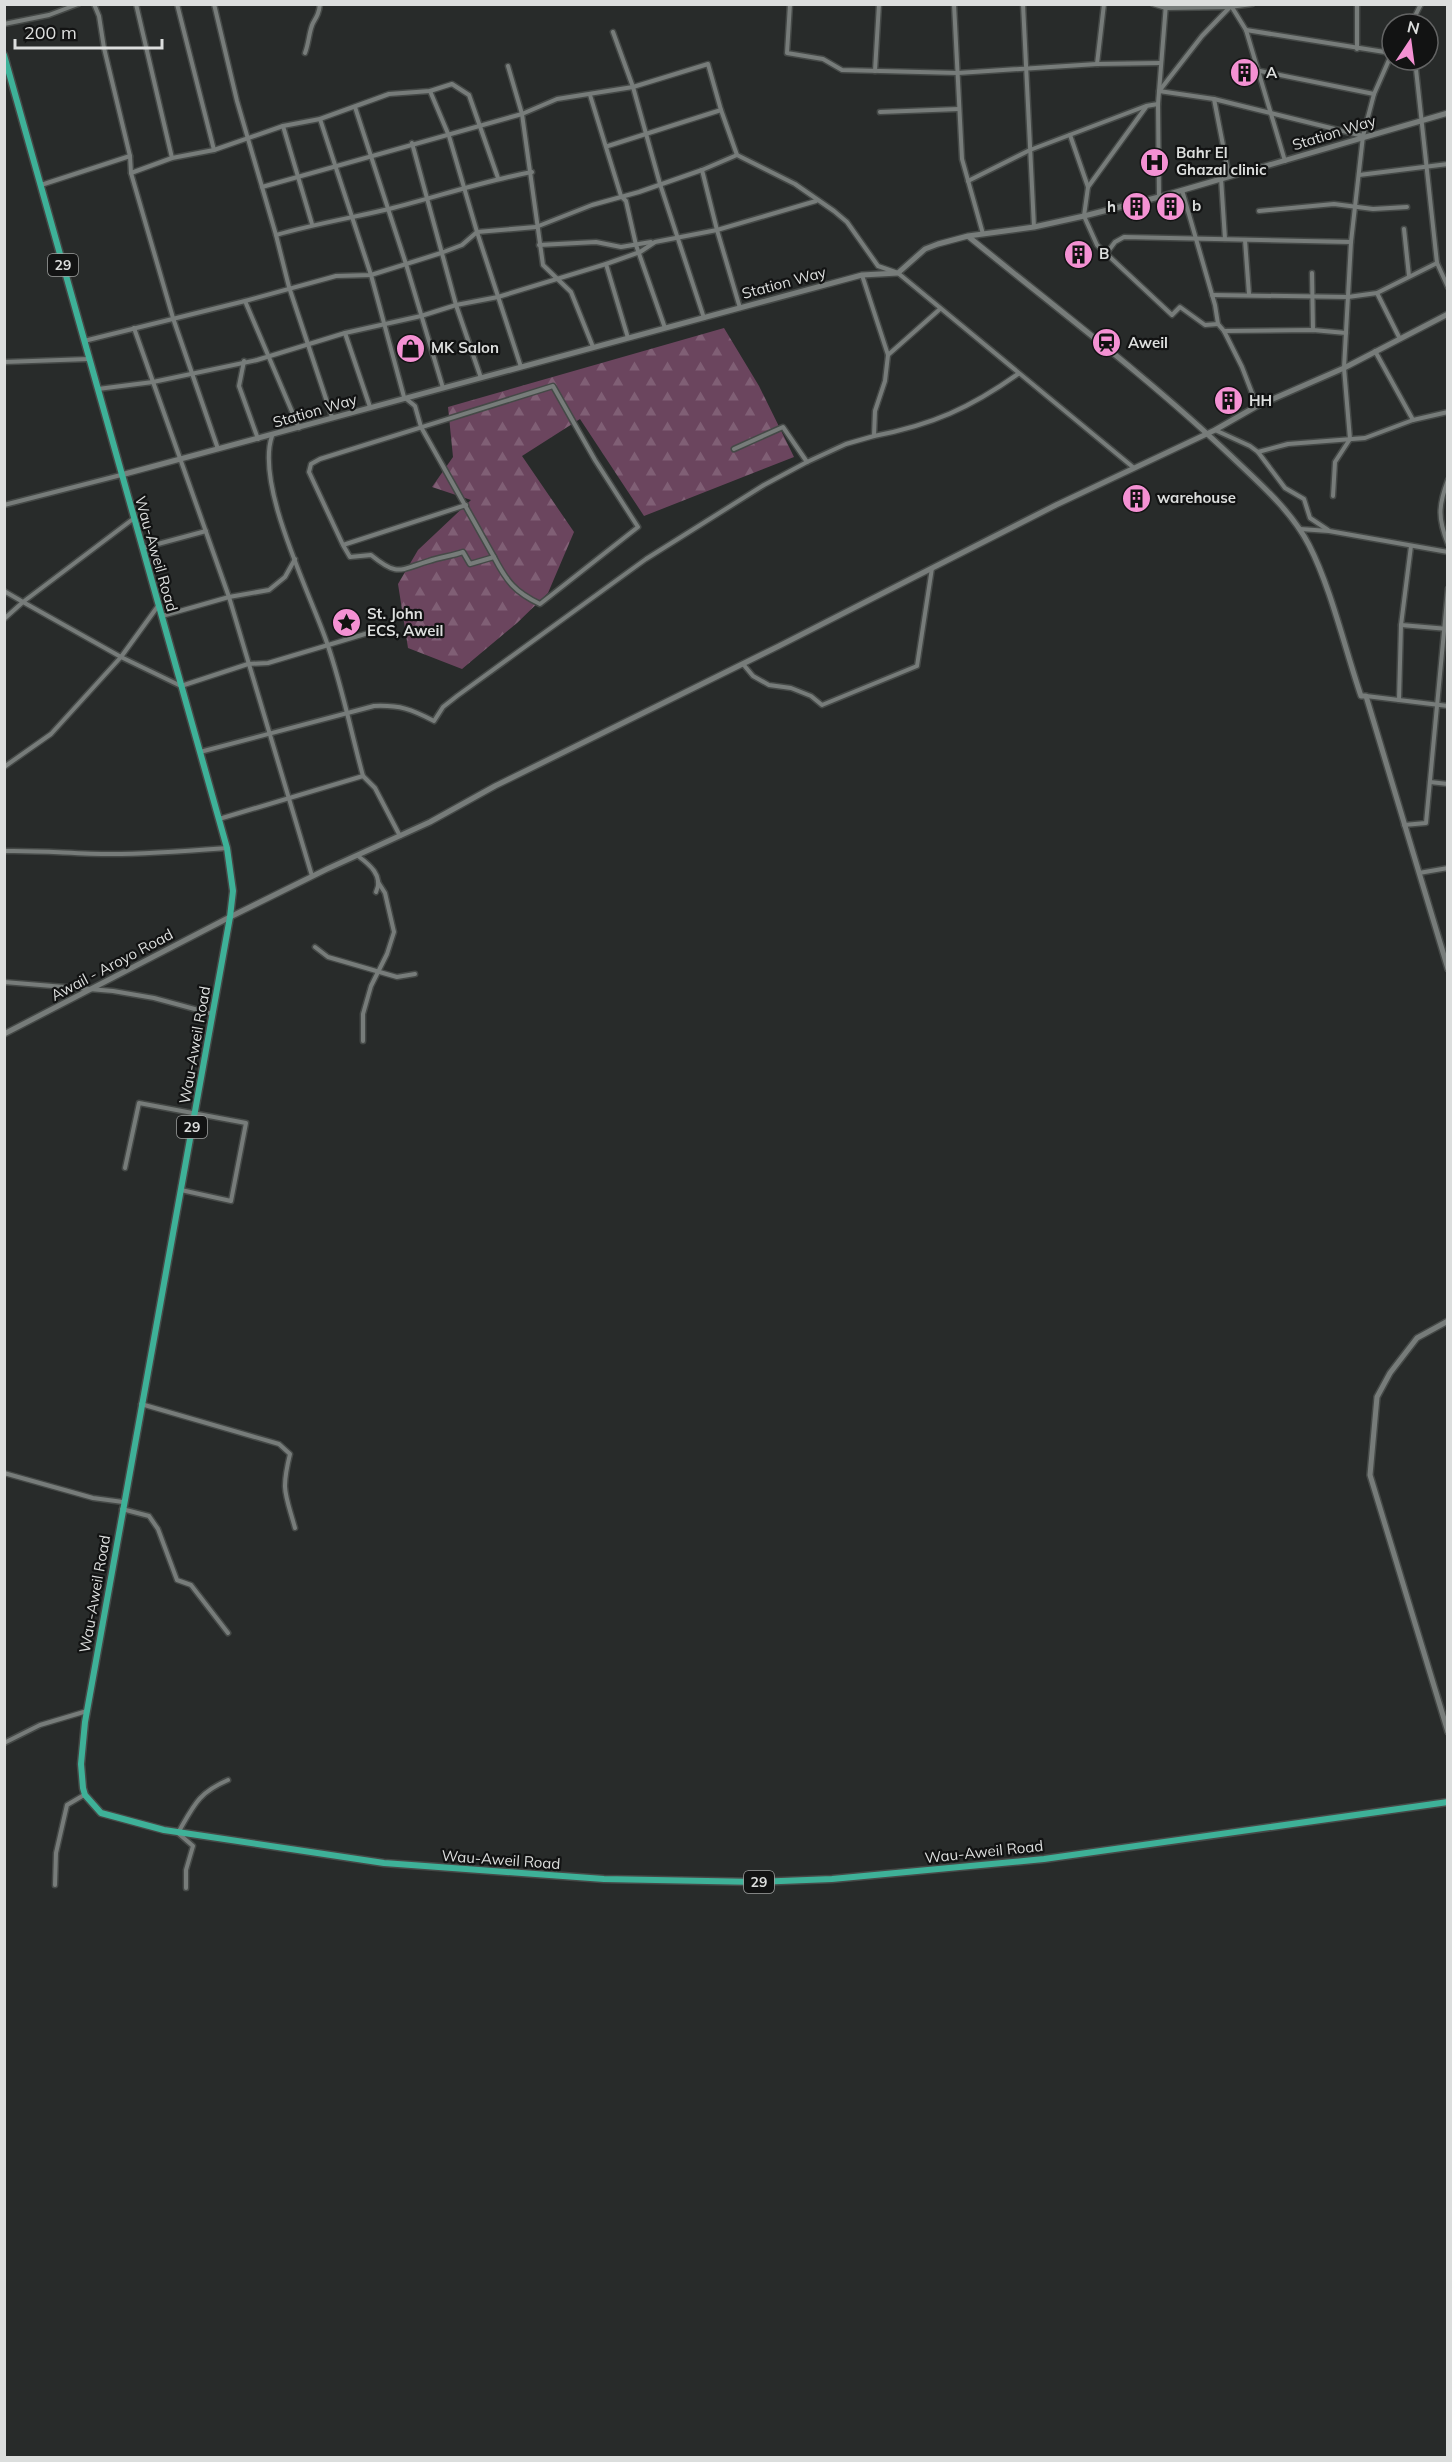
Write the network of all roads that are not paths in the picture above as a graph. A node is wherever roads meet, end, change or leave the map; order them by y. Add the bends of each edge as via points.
1 (78, 4) edge
2 (94, 4) edge
3 (136, 4) edge
4 (177, 4) edge
5 (214, 4) edge
6 (320, 4) edge
7 (790, 4) edge
8 (879, 4) edge
9 (954, 4) edge
10 (1023, 4) edge
11 (1104, 4) edge
12 (1153, 4) edge
13 (1252, 4) edge
14 (1357, 4) edge
15 (1166, 6) edge
16 (1230, 6) edge
17 (4, 24) edge
18 (1246, 30) junction
19 (613, 32) dead end
20 (1357, 49) junction
21 (305, 52) dead end
22 (1380, 52) edge
23 (4, 55) edge
24 (1160, 63) junction
25 (1097, 64) junction
26 (508, 66) dead end
27 (1025, 70) junction
28 (874, 71) junction
29 (1260, 71) junction
30 (1384, 72) edge
31 (1416, 72) edge
32 (958, 73) junction
33 (633, 87) junction
34 (430, 91) junction
35 (1159, 91) junction
36 (1374, 94) junction
37 (590, 95) junction
38 (1214, 99) junction
39 (1158, 104) junction
40 (1146, 106) junction
41 (355, 107) junction
42 (721, 110) junction
43 (959, 110) junction
44 (880, 112) dead end
45 (1271, 112) junction
46 (1448, 112) edge
47 (522, 114) junction
48 (320, 119) junction
49 (1420, 120) junction
50 (283, 126) junction
51 (481, 126) junction
52 (645, 134) junction
53 (1070, 135) junction
54 (449, 136) junction
55 (1363, 136) junction
56 (249, 140) junction
57 (412, 143) junction
58 (608, 146) junction
59 (214, 150) junction
60 (1030, 150) junction
61 (737, 154) junction
62 (130, 156) junction
63 (371, 156) junction
64 (172, 158) junction
65 (1285, 161) junction
66 (1448, 164) edge
67 (336, 166) junction
68 (1425, 167) junction
69 (702, 170) junction
70 (532, 172) junction
71 (132, 173) junction
72 (1359, 175) junction
73 (1229, 176) junction
74 (299, 177) junction
75 (498, 178) junction
76 (1221, 178) junction
77 (968, 181) junction
78 (660, 184) junction
79 (41, 185) junction
80 (262, 187) junction
81 (1088, 187) junction
82 (464, 188) junction
83 (1182, 189) junction
84 (621, 196) junction
85 (1159, 197) junction
86 (426, 198) junction
87 (816, 201) junction
88 (1355, 206) junction
89 (1407, 207) dead end
90 (388, 209) junction
91 (1258, 212) dead end
92 (1084, 216) junction
93 (352, 217) junction
94 (312, 224) junction
95 (536, 227) junction
96 (1034, 227) junction
97 (1404, 229) dead end
98 (717, 230) junction
99 (477, 232) junction
100 (983, 234) junction
101 (276, 235) junction
102 (968, 236) junction
103 (677, 238) junction
104 (1195, 239) junction
105 (1225, 239) junction
106 (1245, 240) junction
107 (654, 242) junction
108 (1351, 242) junction
109 (539, 245) junction
110 (636, 245) junction
111 (640, 252) junction
112 (441, 253) junction
113 (1106, 254) junction
114 (1437, 263) junction
115 (406, 264) junction
116 (606, 264) junction
117 (898, 273) junction
118 (1312, 273) dead end
119 (370, 275) junction
120 (862, 275) junction
121 (1409, 276) junction
122 (559, 280) junction
123 (289, 287) junction
124 (1448, 287) edge
125 (1377, 293) junction
126 (1249, 294) junction
127 (1212, 295) junction
128 (1312, 296) junction
129 (498, 297) junction
130 (1348, 297) junction
131 (245, 302) junction
132 (456, 305) junction
133 (740, 308) junction
134 (940, 309) junction
135 (1448, 314) edge
136 (421, 316) junction
137 (173, 318) junction
138 (704, 318) junction
139 (1218, 324) junction
140 (383, 325) junction
141 (134, 328) junction
142 (666, 329) junction
143 (1224, 330) junction
144 (1313, 330) junction
145 (345, 333) junction
146 (1346, 333) junction
147 (628, 338) junction
148 (1400, 339) junction
149 (84, 341) junction
150 (309, 344) junction
151 (593, 347) junction
152 (1375, 351) junction
153 (888, 355) junction
154 (269, 357) junction
155 (89, 359) junction
156 (244, 361) junction
157 (4, 362) edge
158 (521, 368) junction
159 (1344, 368) junction
160 (193, 374) junction
161 (1018, 374) junction
162 (481, 378) junction
163 (153, 382) junction
164 (444, 388) junction
165 (97, 389) junction
166 (404, 397) junction
167 (1257, 406) junction
168 (370, 407) junction
169 (1448, 412) edge
170 (332, 417) junction
171 (1413, 420) junction
172 (421, 426) junction
173 (299, 428) junction
174 (1212, 432) junction
175 (272, 436) junction
176 (874, 436) junction
177 (1350, 439) junction
178 (258, 440) junction
179 (734, 448) dead end
180 (218, 449) junction
181 (1258, 453) junction
182 (181, 458) junction
183 (807, 462) junction
184 (1134, 468) junction
185 (121, 475) junction
186 (1448, 480) edge
187 (1333, 496) dead end
188 (4, 505) edge
189 (466, 505) junction
190 (133, 519) junction
191 (1299, 529) junction
192 (206, 531) junction
193 (1329, 531) junction
194 (343, 544) junction
195 (1448, 544) edge
196 (1411, 546) junction
197 (142, 548) junction
198 (1448, 552) edge
199 (494, 557) junction
200 (296, 558) junction
201 (932, 568) junction
202 (1448, 589) edge
203 (4, 591) edge
204 (229, 597) junction
205 (23, 602) junction
206 (158, 606) junction
207 (161, 616) junction
208 (4, 619) edge
209 (1401, 625) junction
210 (1446, 629) edge
211 (375, 631) dead end
212 (328, 644) junction
213 (121, 657) junction
214 (248, 664) junction
215 (743, 664) junction
216 (181, 686) junction
217 (1366, 696) junction
218 (1399, 700) junction
219 (1436, 704) junction
220 (1448, 706) edge
221 (346, 712) junction
222 (270, 735) junction
223 (200, 752) junction
224 (4, 767) edge
225 (363, 776) junction
226 (1430, 782) junction
227 (1448, 784) edge
228 (289, 799) junction
229 (219, 819) junction
230 (1404, 825) junction
231 (400, 836) junction
232 (227, 848) junction
233 (4, 851) edge
234 (358, 856) junction
235 (1448, 868) edge
236 (1419, 873) junction
237 (312, 876) junction
238 (378, 882) junction
239 (376, 892) dead end
240 (230, 917) junction
241 (315, 947) dead end
242 (1448, 969) edge
243 (378, 972) junction
244 (415, 974) dead end
245 (4, 982) edge
246 (95, 989) junction
247 (213, 1014) junction
248 (4, 1034) edge
249 (363, 1041) dead end
250 (195, 1113) junction
251 (125, 1168) dead end
252 (180, 1190) junction
253 (1448, 1321) edge
254 (141, 1404) junction
255 (4, 1473) edge
256 (123, 1506) junction
257 (295, 1528) dead end
258 (228, 1633) dead end
259 (87, 1711) junction
260 (1448, 1732) edge
261 (4, 1743) edge
262 (228, 1780) dead end
263 (85, 1794) junction
264 (1448, 1802) edge
265 (178, 1833) junction
266 (55, 1885) dead end
267 (186, 1888) dead end

1 - 17 street via 49,15
2 - 62 street
3 - 64 street
4 - 59 street
5 - 56 street
6 - 21 street
7 - 28 street via 787,53 823,59 842,70
8 - 28 street
9 - 32 street
10 - 27 street
11 - 25 street
12 - 15 street
13 - 16 street
14 - 20 street
15 - 16 street
15 - 24 street
16 - 18 street
16 - 35 street
18 - 20 street
18 - 29 street
19 - 33 street
20 - 22 street
23 - 79 main road, Wau-Aweil Road / 29
24 - 25 street
24 - 35 street
25 - 27 street
26 - 47 street
27 - 32 street
27 - 60 street
28 - 32 street
29 - 36 street
29 - 45 street
30 - 36 street
31 - 49 street
32 - 43 street
33 - 37 street
33 - 42 street via 708,64
33 - 52 street
34 - 41 street via 389,94
34 - 51 street via 452,84 469,95
34 - 54 street
35 - 38 street
35 - 39 street
36 - 55 street
37 - 47 street via 556,99
37 - 58 street
38 - 45 street
38 - 73 street
39 - 40 street
39 - 85 street
40 - 53 street
40 - 81 street
41 - 48 street
41 - 63 street
42 - 52 street
42 - 61 street
43 - 44 street
43 - 77 street via 962,159
45 - 55 street
45 - 65 street
46 - 49 street, Station Way
47 - 51 street
47 - 70 street
48 - 50 street
48 - 67 street
49 - 55 street, Station Way
49 - 68 street
50 - 56 street
50 - 74 street
51 - 54 street
51 - 75 street
52 - 58 street
52 - 78 street
53 - 60 street
53 - 81 street
54 - 57 street
54 - 82 street
55 - 65 street, Station Way
55 - 72 street
56 - 59 street
56 - 80 street
57 - 63 street
57 - 86 street
58 - 84 street
59 - 64 street
60 - 77 street
60 - 96 street
61 - 69 street
61 - 87 street via 795,184
62 - 71 street
62 - 79 street
63 - 67 street
63 - 90 street
64 - 71 street
65 - 73 street, Station Way
66 - 68 street
67 - 74 street
67 - 93 street
68 - 72 street
68 - 114 street
69 - 78 street
69 - 98 street
70 - 75 street
70 - 95 street
71 - 137 street
72 - 88 street
73 - 76 street, Station Way
74 - 80 street
74 - 94 street
75 - 82 street
76 - 83 street, Station Way
76 - 105 street
77 - 100 street
78 - 84 street
78 - 103 street
79 - 149 main road, Wau-Aweil Road / 29
80 - 101 street
81 - 92 street
82 - 86 street
82 - 99 street
83 - 85 street, Station Way
83 - 104 street
84 - 95 street
84 - 110 street via 626,201
85 - 92 street, Station Way
86 - 90 street
86 - 112 street
87 - 98 street
87 - 117 street via 847,222 878,266
88 - 89 street via 1373,210
88 - 91 street via 1334,204
88 - 108 street
90 - 93 street
90 - 115 street
92 - 96 street, Station Way
92 - 113 street via 1097,245
93 - 94 street
93 - 119 street
94 - 101 street
95 - 99 street
95 - 109 street
96 - 100 street, Station Way
97 - 121 street
98 - 103 street
98 - 133 street
99 - 112 street via 462,245
99 - 129 street
100 - 102 street, Station Way
101 - 123 street
102 - 117 street, Station Way via 925,249
102 - 174 street
103 - 107 street
103 - 138 street
104 - 105 street
104 - 113 street via 1124,237
104 - 127 street
105 - 106 street
106 - 108 street
106 - 126 street
107 - 110 street
107 - 111 street
108 - 130 street
109 - 110 street
109 - 122 street via 543,265
110 - 111 street
111 - 116 street
111 - 142 street
112 - 115 street
112 - 132 street
113 - 139 street via 1172,315 1180,307 1205,325
114 - 121 street
114 - 124 street
115 - 119 street
115 - 136 street
116 - 122 street
116 - 147 street
117 - 120 street, Station Way
117 - 134 street
118 - 128 street
119 - 123 street via 336,276
119 - 140 street
120 - 133 street, Station Way
120 - 153 street
121 - 125 street
122 - 129 street
122 - 151 street via 571,292
123 - 131 street
123 - 150 street
125 - 130 street
125 - 148 street
126 - 127 street
126 - 128 street
127 - 139 street
128 - 130 street
128 - 144 street
129 - 132 street
129 - 158 street
130 - 146 street
131 - 137 street
131 - 154 street
132 - 136 street
132 - 162 street
133 - 138 street, Station Way
134 - 153 street
134 - 161 street
135 - 148 street, Awail - Aroyo Road
136 - 140 street
136 - 164 street
137 - 141 street
137 - 160 street
138 - 142 street, Station Way
139 - 143 street
140 - 145 street
140 - 166 street
141 - 149 street
141 - 163 street
142 - 147 street, Station Way
143 - 144 street
143 - 167 street
144 - 146 street
145 - 150 street
145 - 168 street
146 - 159 street
147 - 151 street, Station Way
148 - 152 street, Awail - Aroyo Road
149 - 155 main road, Wau-Aweil Road / 29
150 - 154 street
150 - 170 street
151 - 158 street, Station Way
152 - 159 street, Awail - Aroyo Road
152 - 171 street
153 - 176 street via 875,411
154 - 156 street
154 - 173 street
155 - 157 street
155 - 165 main road, Wau-Aweil Road / 29
156 - 160 street
156 - 178 street via 239,386
158 - 162 street, Station Way
159 - 167 street, Awail - Aroyo Road
159 - 177 street
160 - 163 street
160 - 180 street
161 - 176 street via 946,417
161 - 184 street
162 - 164 street, Station Way
163 - 165 street
163 - 182 street
164 - 166 street, Station Way
165 - 185 main road, Wau-Aweil Road / 29
166 - 168 street, Station Way
166 - 172 street via 415,406
167 - 174 street, Awail - Aroyo Road
168 - 170 street, Station Way
169 - 171 street
170 - 173 street, Station Way
171 - 177 street via 1365,438
172 - 189 street
172 - 194 street via 311,464 309,472
172 - 199 street via 553,386 638,527 540,604 521,595
173 - 175 street, Station Way
174 - 181 street via 1250,446
174 - 184 street, Awail - Aroyo Road
174 - 191 street
175 - 178 street, Station Way
175 - 200 street via 270,473 280,516
176 - 183 street
177 - 181 street via 1288,444
177 - 187 street via 1335,462
178 - 180 street, Station Way
179 - 183 street via 783,427
180 - 182 street, Station Way
181 - 193 street via 1285,488 1304,499 1310,518
182 - 185 street, Station Way
182 - 192 street
183 - 221 street via 646,559 457,696 434,721 395,705
184 - 201 street, Awail - Aroyo Road
185 - 188 street
185 - 190 main road, Wau-Aweil Road / 29
186 - 195 street via 1439,522
189 - 194 street
189 - 199 street
190 - 197 main road, Wau-Aweil Road / 29
190 - 205 street
191 - 193 street
191 - 217 street via 1323,579 1361,696
192 - 197 street
192 - 204 street
193 - 196 street
194 - 199 street via 350,557 371,555 387,568 403,570 463,552 470,564
196 - 198 street
196 - 209 street
197 - 206 main road, Wau-Aweil Road / 29
200 - 204 street via 285,577 269,590
200 - 212 street
201 - 215 street, Awail - Aroyo Road
201 - 215 street via 917,666 822,705 791,688 770,685 753,676
202 - 210 street
203 - 205 street
204 - 207 street
204 - 214 street
205 - 208 street
205 - 213 street
206 - 207 main road, Wau-Aweil Road / 29
206 - 213 street
207 - 216 main road, Wau-Aweil Road / 29
209 - 210 street
209 - 218 street
210 - 219 street
211 - 212 street
212 - 214 street via 268,663
212 - 221 street
213 - 216 street
213 - 224 street via 51,734
214 - 216 street
214 - 222 street
215 - 231 street, Awail - Aroyo Road
216 - 223 main road, Wau-Aweil Road / 29
217 - 218 street
217 - 230 street
218 - 219 street
219 - 220 street
219 - 226 street
221 - 222 street
221 - 225 street
222 - 223 street
222 - 228 street
223 - 229 main road, Wau-Aweil Road / 29
225 - 228 street
225 - 231 street via 375,788
226 - 227 street
226 - 230 street via 1426,823
228 - 229 street
228 - 237 street
229 - 232 main road, Wau-Aweil Road / 29
230 - 236 street
231 - 234 street, Awail - Aroyo Road
232 - 233 street via 109,854
232 - 240 main road, Wau-Aweil Road / 29 via 233,891
234 - 237 street, Awail - Aroyo Road
234 - 238 street via 374,870
235 - 236 street
236 - 242 street
237 - 240 street, Awail - Aroyo Road
238 - 239 street
238 - 243 street via 385,893 394,932
240 - 246 street, Awail - Aroyo Road
240 - 247 main road, Wau-Aweil Road / 29
241 - 243 street via 328,957
243 - 244 street via 398,977
243 - 249 street via 363,1014
245 - 246 street
246 - 247 street via 154,998
246 - 248 street, Awail - Aroyo Road
247 - 250 main road, Wau-Aweil Road / 29
250 - 251 street via 139,1103
250 - 252 main road, Wau-Aweil Road / 29
250 - 252 street via 246,1123 231,1201
252 - 254 main road, Wau-Aweil Road / 29
253 - 260 street via 1417,1338 1377,1397 1370,1475
254 - 256 main road, Wau-Aweil Road / 29
254 - 257 street via 279,1444 291,1454 283,1481
255 - 256 street
256 - 258 street via 149,1516 158,1529 177,1580 191,1585
256 - 259 main road, Wau-Aweil Road / 29
259 - 261 street via 40,1725
259 - 263 main road, Wau-Aweil Road / 29 via 81,1764
262 - 265 street via 207,1789
263 - 265 main road, Wau-Aweil Road / 29 via 101,1813
263 - 266 street via 67,1805 56,1853
264 - 265 main road, Wau-Aweil Road / 29 via 1044,1859 832,1880 758,1882 614,1880 452,1870
265 - 267 street via 193,1846

